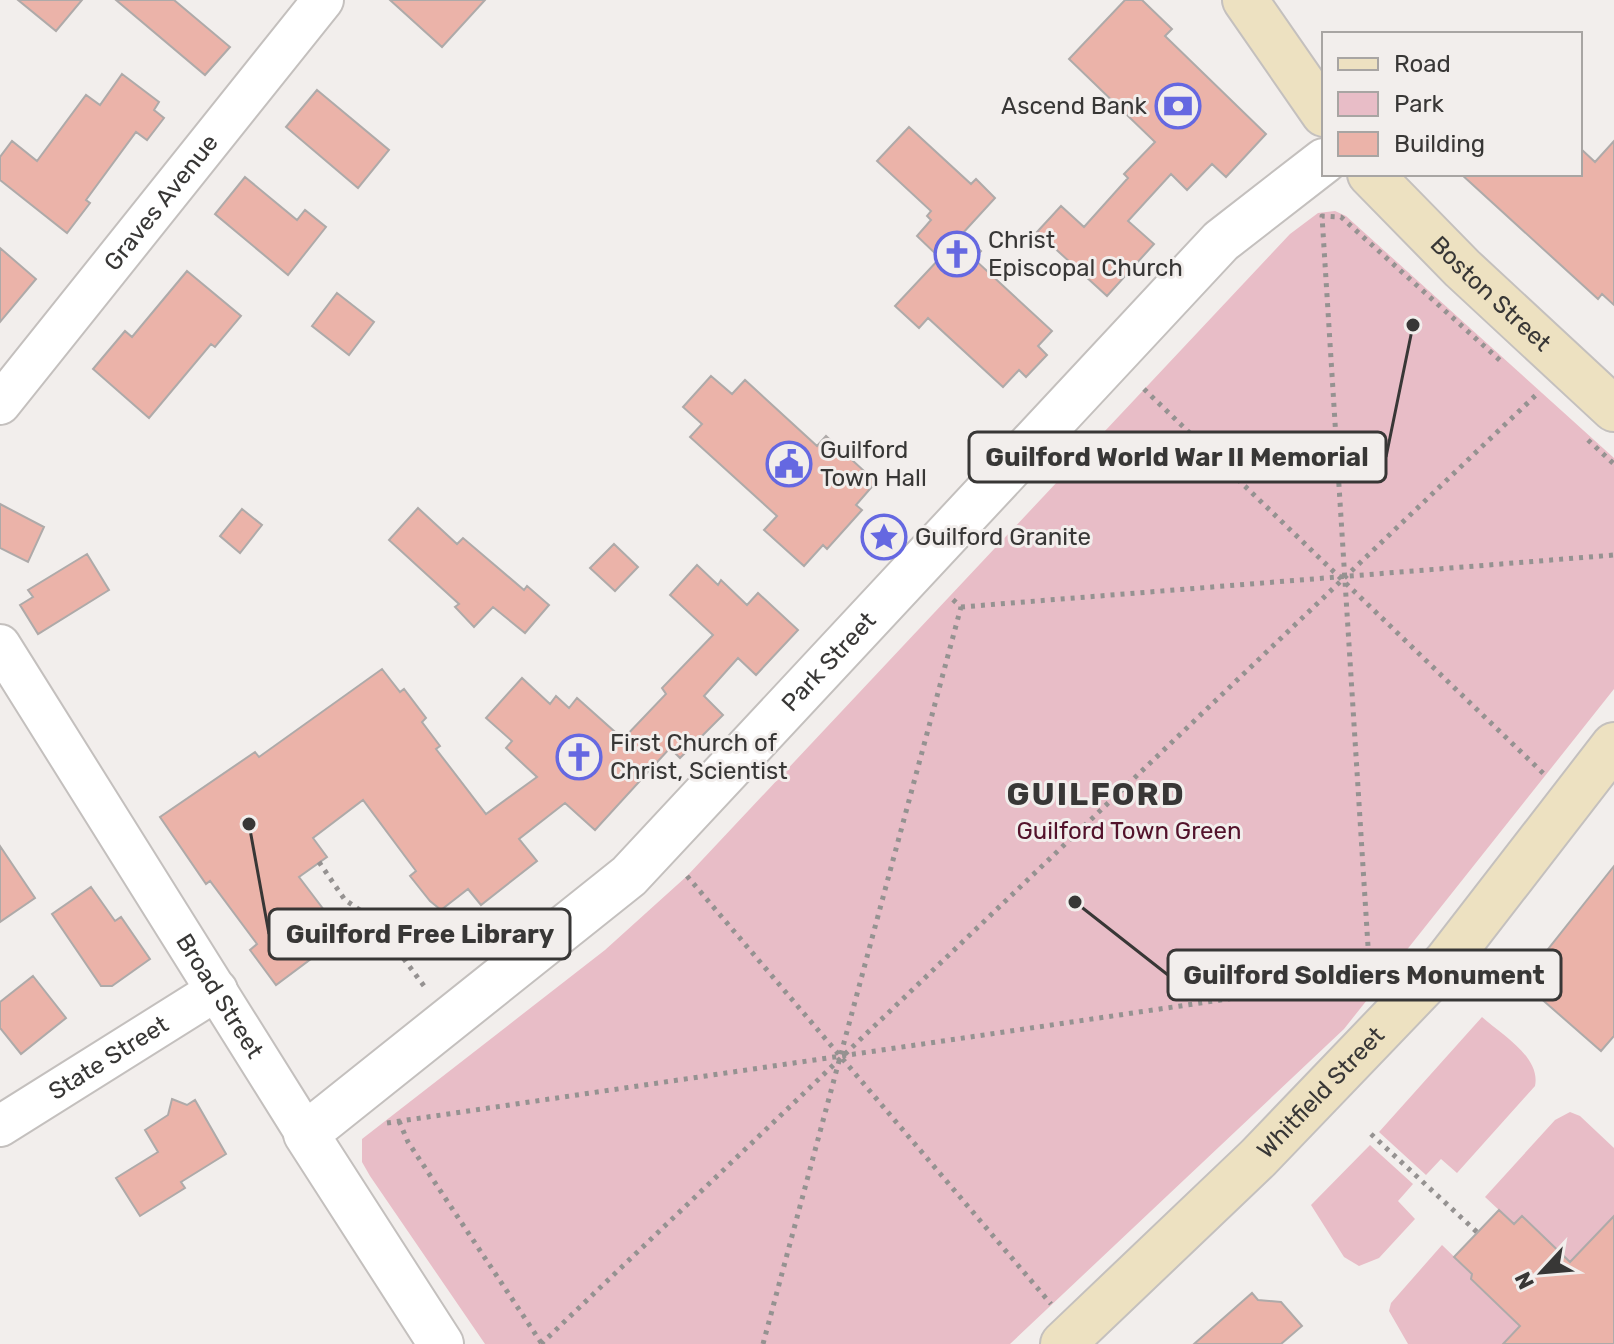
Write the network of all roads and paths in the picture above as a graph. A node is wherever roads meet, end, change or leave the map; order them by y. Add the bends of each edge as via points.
1 (323, 0) edge
2 (1245, 0) edge
3 (1322, 111) edge
4 (1322, 163) edge
5 (1372, 176) edge
6 (1514, 373) dead end
7 (1525, 383) dead end
8 (1144, 389) dead end
9 (1537, 394) junction
10 (0, 404) edge
11 (1548, 404) dead end
12 (1597, 422) edge
13 (1614, 464) edge
14 (1614, 555) edge
15 (1343, 578) junction
16 (949, 596) dead end
17 (961, 607) junction
18 (0, 645) edge
19 (1614, 745) edge
20 (1546, 775) dead end
21 (319, 862) dead end
22 (687, 876) dead end
23 (1370, 978) junction
24 (1381, 987) dead end
25 (217, 990) junction
26 (449, 1020) junction
27 (841, 1056) junction
28 (399, 1121) junction
29 (387, 1123) dead end
30 (0, 1126) edge
31 (306, 1134) junction
32 (1371, 1134) dead end
33 (1478, 1233) dead end
34 (1057, 1324) edge
35 (441, 1344) edge
36 (541, 1344) edge
37 (763, 1344) edge

1 - 10 street, Graves Avenue
2 - 3 main road
4 - 26 street, Park Street via 1221,241 629,876
5 - 12 main road, Boston Street via 1462,268
6 - 15 path via 1341,217 1322,216
7 - 9 path
8 - 15 path
9 - 11 path
9 - 15 path
12 - 13 path
14 - 15 path
15 - 17 path
15 - 20 path
15 - 23 path
15 - 27 path
16 - 17 path
17 - 27 path
18 - 25 street, Broad Street
19 - 34 main road, Whitfield Street via 1436,973 1258,1158
21 - 26 path via 345,900 375,920 398,947
22 - 27 path
23 - 24 path
23 - 27 path
25 - 30 street, State Street
25 - 31 street, Broad Street
26 - 31 street, Park Street
27 - 28 path
27 - 34 path
27 - 36 path
27 - 37 path
28 - 29 path
28 - 36 path
31 - 35 street, Broad Street
32 - 33 path

